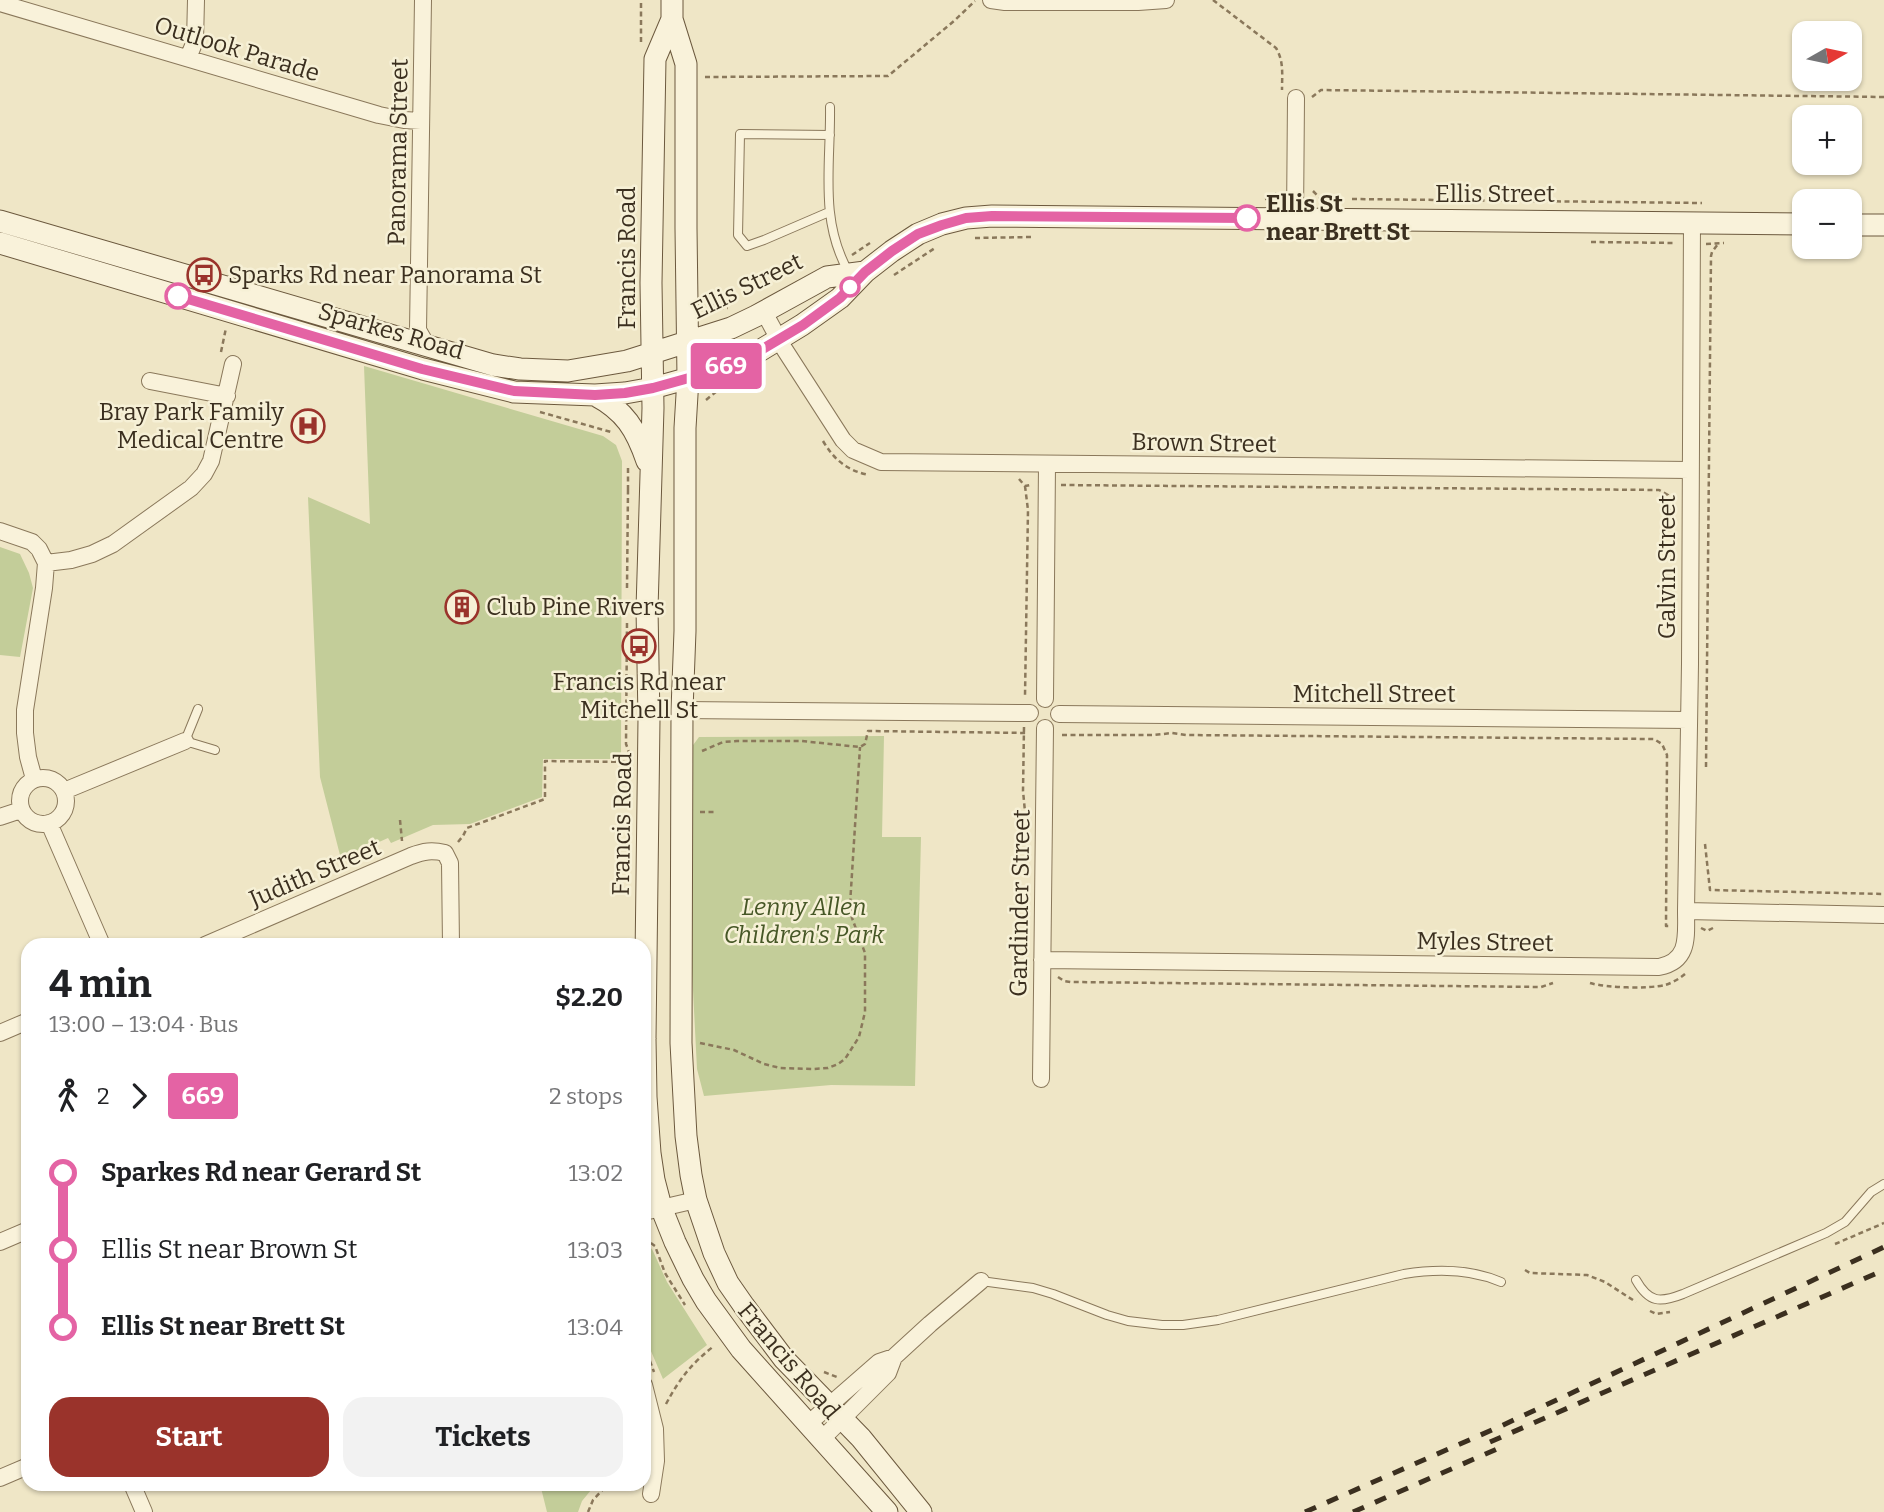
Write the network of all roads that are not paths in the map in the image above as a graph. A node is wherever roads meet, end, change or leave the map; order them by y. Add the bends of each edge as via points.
1 (196, 0) edge
2 (423, 0) edge
3 (991, 0) edge
4 (1166, 0) edge
5 (0, 3) edge
6 (672, 10) edge
7 (188, 58) junction
8 (1296, 98) road end
9 (830, 107) dead end
10 (421, 121) junction
11 (830, 135) junction
12 (829, 212) junction
13 (1295, 219) junction
14 (0, 221) edge
15 (1792, 225) edge
16 (1862, 225) edge
17 (1884, 225) edge
18 (1691, 233) junction
19 (0, 243) edge
20 (857, 273) junction
21 (764, 312) junction
22 (778, 340) junction
23 (687, 343) junction
24 (426, 344) junction
25 (653, 352) junction
26 (233, 364) dead end
27 (688, 378) junction
28 (150, 382) dead end
29 (653, 388) junction
30 (595, 395) junction
31 (227, 396) junction
32 (1047, 464) junction
33 (1690, 470) junction
34 (651, 473) junction
35 (0, 531) edge
36 (46, 563) junction
37 (1045, 699) junction
38 (198, 709) dead end
39 (682, 710) junction
40 (1027, 713) junction
41 (1059, 714) junction
42 (1689, 720) junction
43 (1044, 731) junction
44 (185, 741) junction
45 (215, 750) dead end
46 (34, 779) junction
47 (64, 791) junction
48 (21, 810) junction
49 (0, 817) edge
50 (50, 823) junction
51 (1884, 915) edge
52 (1686, 919) junction
53 (99, 938) edge
54 (221, 938) edge
55 (450, 938) edge
56 (647, 938) edge
57 (1042, 966) junction
58 (21, 1024) edge
59 (0, 1033) edge
60 (1041, 1079) dead end
61 (651, 1160) edge
62 (1884, 1184) edge
63 (696, 1200) junction
64 (653, 1210) edge
65 (21, 1233) edge
66 (0, 1242) edge
67 (981, 1280) joint
68 (1636, 1280) dead end
69 (1501, 1282) dead end
70 (894, 1357) junction
71 (836, 1412) junction
72 (651, 1413) edge
73 (815, 1432) junction
74 (21, 1469) edge
75 (0, 1478) edge
76 (135, 1491) edge
77 (651, 1493) dead end
78 (144, 1512) edge
79 (887, 1512) edge
80 (921, 1512) edge

1 - 7 street via 195,41
2 - 10 street, Panorama Street
3 - 4 street
5 - 7 street, Outlook Parade
6 - 23 main road, Francis Road via 686,64
6 - 25 main road, Francis Road via 655,59
7 - 10 street, Outlook Parade via 379,115
8 - 13 street
9 - 11 lane
10 - 24 street, Panorama Street via 418,330
11 - 12 lane
11 - 12 lane via 740,134 738,235 747,246
12 - 20 lane via 835,245
13 - 18 main road, Ellis Street
13 - 20 main road, Ellis Street via 966,218 918,234
14 - 24 main road, Sparkes Road
15 - 18 main road, Ellis Street
16 - 17 main road
18 - 33 street, Galvin Street
19 - 30 main road, Sparkes Road via 422,369 514,391
20 - 21 main road, Ellis Street via 827,277
20 - 22 main road, Ellis Street via 840,298
21 - 22 street, Brown Street
21 - 23 main road, Ellis Street
22 - 27 main road, Ellis Street via 714,371
22 - 32 street, Brown Street via 833,427 864,456 899,463
23 - 25 main road, Ellis Street
23 - 27 main road, Francis Road
24 - 25 main road, Sparkes Road via 494,365 568,371
25 - 29 main road, Francis Road
26 - 31 street
27 - 29 main road, Ellis Street
27 - 39 main road, Francis Road
28 - 31 street
29 - 30 main road, Sparkes Road
29 - 34 main road, Francis Road
30 - 34 main road via 628,420
31 - 36 street via 211,461 191,488 113,544 71,560
32 - 33 street, Brown Street
32 - 37 street
33 - 42 street, Galvin Street
34 - 56 main road, Francis Road
35 - 36 street via 32,542
36 - 46 street via 25,710
37 - 40 street
37 - 41 street via 1057,705
38 - 44 lane
39 - 40 street
39 - 63 main road, Francis Road via 681,1043 686,1136
40 - 43 street
41 - 42 street, Mitchell Street
41 - 43 street
42 - 52 street, Galvin Street
43 - 57 street, Gardinder Street
44 - 45 lane
44 - 47 street
46 - 47 street via 46,777
46 - 48 street via 24,786
47 - 50 street via 66,804 61,816
48 - 49 street
48 - 50 street via 38,824
50 - 53 street
51 - 52 street
52 - 57 street, Myles Street via 1680,956 1659,967
54 - 55 street, Judith Street via 426,851 445,853 450,863
57 - 60 street, Gardinder Street
58 - 59 street
61 - 64 main road, Francis Road
62 - 68 lane via 1845,1222 1826,1233 1669,1300 1649,1297
63 - 64 street
63 - 71 main road, Francis Road via 728,1283 784,1359
64 - 73 main road, Francis Road via 692,1279 741,1349
65 - 66 street
67 - 69 lane via 1053,1294 1128,1321 1162,1325 1218,1320 1421,1271 1465,1273
67 - 70 street
70 - 71 street via 888,1373
70 - 71 street via 878,1362 848,1388
71 - 73 street
71 - 80 main road, Francis Road
72 - 77 street via 656,1461
73 - 79 main road, Francis Road
74 - 75 street
76 - 78 street

